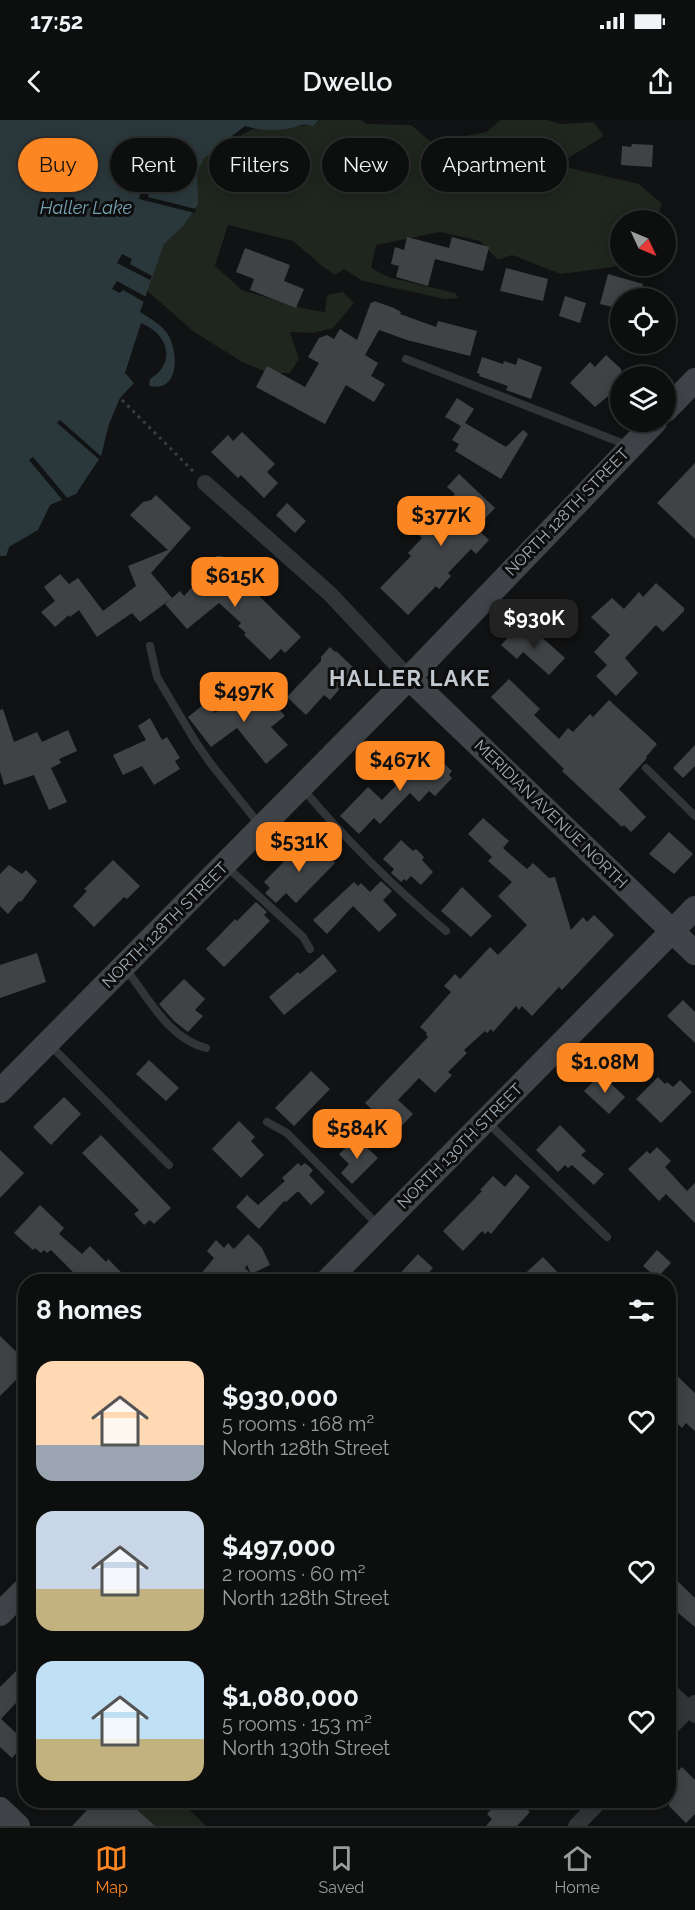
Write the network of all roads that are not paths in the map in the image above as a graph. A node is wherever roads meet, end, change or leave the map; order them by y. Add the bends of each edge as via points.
1 (406, 359) dead end
2 (695, 380) edge
3 (676, 400) edge
4 (645, 432) edge
5 (631, 446) junction
6 (205, 483) road end
7 (150, 646) dead end
8 (410, 678) junction
9 (645, 768) dead end
10 (301, 786) junction
11 (695, 816) edge
12 (262, 827) junction
13 (225, 865) junction
14 (695, 908) edge
15 (446, 931) dead end
16 (672, 931) junction
17 (310, 949) dead end
18 (695, 953) edge
19 (124, 966) junction
20 (48, 1043) junction
21 (206, 1048) dead end
22 (0, 1091) edge
23 (485, 1121) junction
24 (267, 1122) dead end
25 (169, 1165) dead end
26 (380, 1227) junction
27 (607, 1238) dead end
28 (334, 1274) edge
29 (18, 1596) edge
30 (0, 1614) edge
31 (676, 1696) edge
32 (693, 1709) edge
33 (676, 1724) edge
34 (593, 1808) edge
35 (0, 1809) edge
36 (18, 1826) edge
37 (576, 1826) edge

1 - 5 lane
2 - 3 street
4 - 5 street, NORTH 128TH STREET
5 - 8 street, NORTH 128TH STREET
6 - 8 street, MERIDIAN AVENUE NORTH via 330,594
7 - 12 lane via 157,677 195,741
8 - 10 street, NORTH 128TH STREET
8 - 16 street, MERIDIAN AVENUE NORTH
9 - 11 lane
10 - 12 street, NORTH 128TH STREET
10 - 15 lane via 333,825
12 - 13 street, NORTH 128TH STREET
13 - 17 lane
13 - 19 street, NORTH 128TH STREET
14 - 16 street, NORTH 130TH STREET
16 - 18 street, MERIDIAN AVENUE NORTH
16 - 23 street, NORTH 130TH STREET
19 - 20 street, NORTH 128TH STREET
19 - 21 lane via 161,1017 186,1041
20 - 22 street, NORTH 128TH STREET
20 - 25 lane
23 - 26 street, NORTH 130TH STREET
23 - 27 lane
24 - 26 lane via 287,1133
26 - 28 street, NORTH 130TH STREET
29 - 30 street
31 - 32 street
32 - 33 street
34 - 37 street
35 - 36 street

